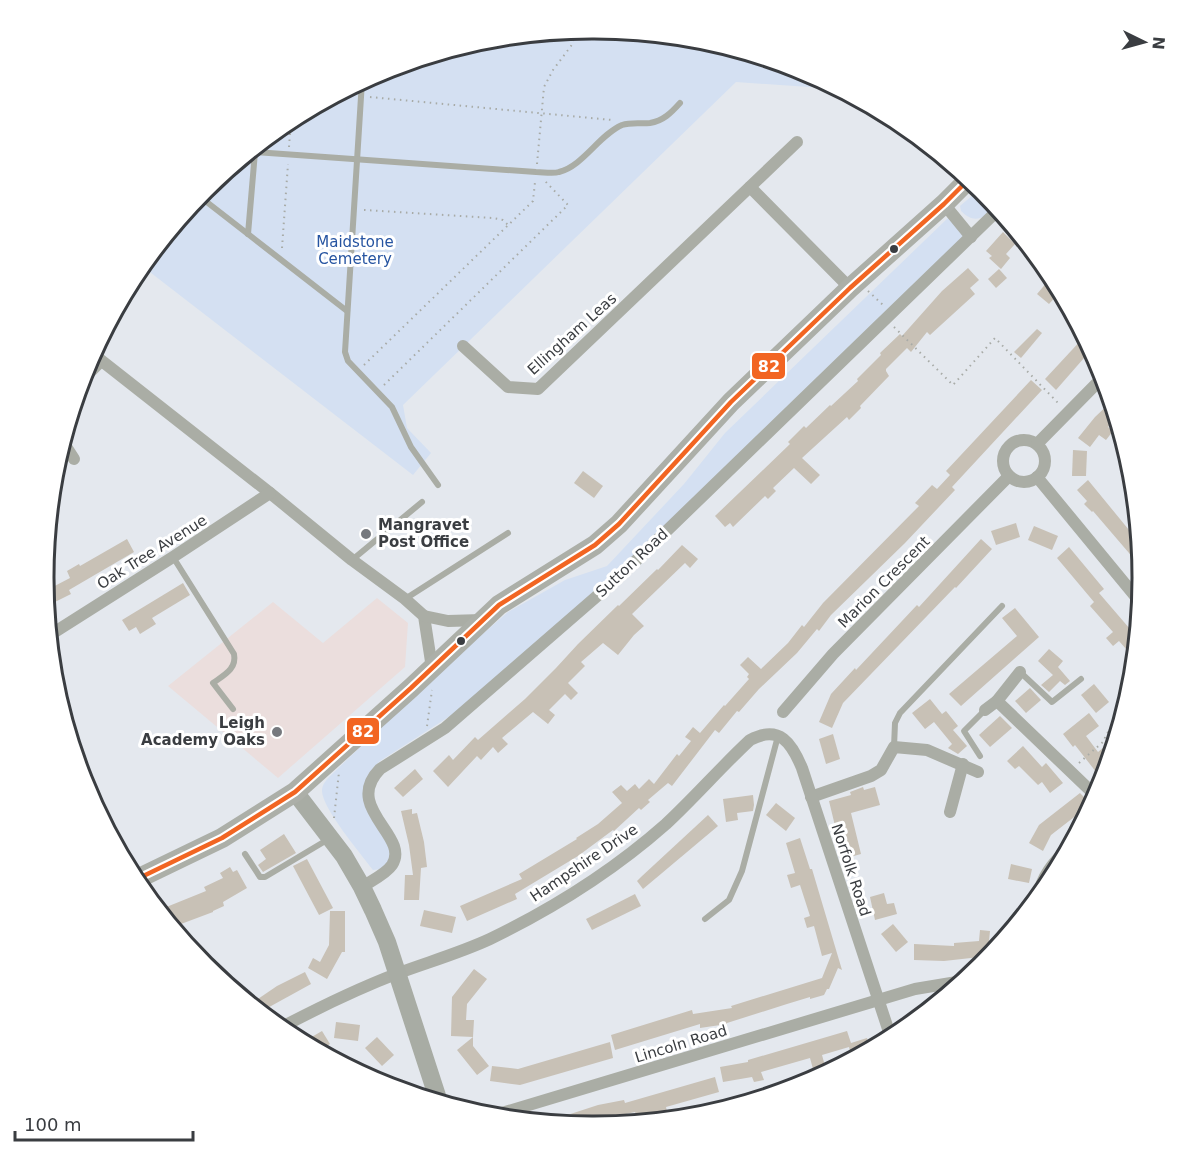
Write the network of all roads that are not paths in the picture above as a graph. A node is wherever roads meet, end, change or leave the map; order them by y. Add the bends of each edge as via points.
1 (361, 92) edge
2 (680, 103) dead end
3 (797, 142) dead end
4 (264, 151) edge
5 (255, 158) edge
6 (357, 160) junction
7 (962, 186) edge
8 (750, 187) junction
9 (207, 202) edge
10 (945, 204) junction
11 (992, 216) edge
12 (248, 234) junction
13 (971, 237) junction
14 (854, 284) junction
15 (347, 311) junction
16 (463, 346) dead end
17 (100, 360) edge
18 (1096, 384) edge
19 (1037, 444) junction
20 (70, 452) edge
21 (74, 459) dead end
22 (1009, 476) junction
23 (1037, 477) junction
24 (438, 485) dead end
25 (270, 493) junction
26 (422, 502) dead end
27 (508, 533) dead end
28 (173, 557) junction
29 (352, 560) junction
30 (1131, 591) edge
31 (405, 599) junction
32 (1002, 606) dead end
33 (424, 616) junction
34 (482, 620) junction
35 (57, 630) edge
36 (432, 668) junction
37 (1020, 672) joint
38 (1081, 679) dead end
39 (997, 701) junction
40 (233, 709) dead end
41 (985, 710) joint
42 (783, 712) dead end
43 (778, 736) junction
44 (894, 747) junction
45 (980, 756) dead end
46 (963, 764) junction
47 (978, 772) dead end
48 (1089, 789) edge
49 (295, 792) junction
50 (811, 797) junction
51 (950, 812) dead end
52 (331, 838) junction
53 (245, 854) dead end
54 (144, 876) edge
55 (362, 887) junction
56 (705, 918) dead end
57 (398, 973) junction
58 (946, 984) edge
59 (879, 1000) junction
60 (290, 1022) edge
61 (888, 1028) edge
62 (436, 1092) edge
63 (513, 1110) edge

1 - 6 lane
2 - 6 lane via 661,120 624,124 611,131 572,166 559,172
3 - 8 street, Ellingham Leas
4 - 6 lane
5 - 12 lane
6 - 15 lane
7 - 10 main road
8 - 14 street
8 - 16 street, Ellingham Leas via 538,388 508,387
9 - 12 lane
10 - 13 street
10 - 14 main road
11 - 13 street, Sutton Road
12 - 15 lane
13 - 55 street, Sutton Road via 619,577 445,728 380,769 368,793 370,804 392,842 395,857 392,866
14 - 34 main road via 731,402 619,524 595,545 499,605
15 - 24 lane via 348,361 392,407 411,447
17 - 25 street
18 - 19 street
19 - 22 street via 1022,440 1009,445 1002,460
19 - 23 street via 1044,453 1045,464
20 - 21 street
22 - 23 street via 1021,482
22 - 42 street, Marion Crescent via 833,654
23 - 30 street
25 - 28 street, Oak Tree Avenue
25 - 29 street
26 - 29 lane
27 - 31 lane
28 - 35 street, Oak Tree Avenue
28 - 40 lane via 234,654 233,668 213,683
29 - 31 street
31 - 33 street
32 - 44 lane via 900,713 895,723
33 - 34 street via 448,621
33 - 36 street
34 - 36 main road
36 - 49 main road
37 - 38 lane via 1052,702
37 - 39 street
39 - 41 street
39 - 48 street
41 - 45 lane via 964,731
43 - 50 street, Norfolk Road via 792,745
43 - 56 lane via 742,871 729,900
43 - 57 street, Hampshire Drive via 750,740 664,825 576,890 514,927 465,950
44 - 46 street via 927,750
44 - 50 street via 881,770
46 - 47 street
46 - 51 street
49 - 52 street
49 - 54 main road via 222,838
50 - 59 street, Norfolk Road
52 - 53 lane via 265,877 260,877
52 - 55 street
55 - 57 street
57 - 60 street, Hampshire Drive
57 - 62 street
58 - 59 street, Lincoln Road
59 - 61 street, Norfolk Road
59 - 63 street, Lincoln Road

